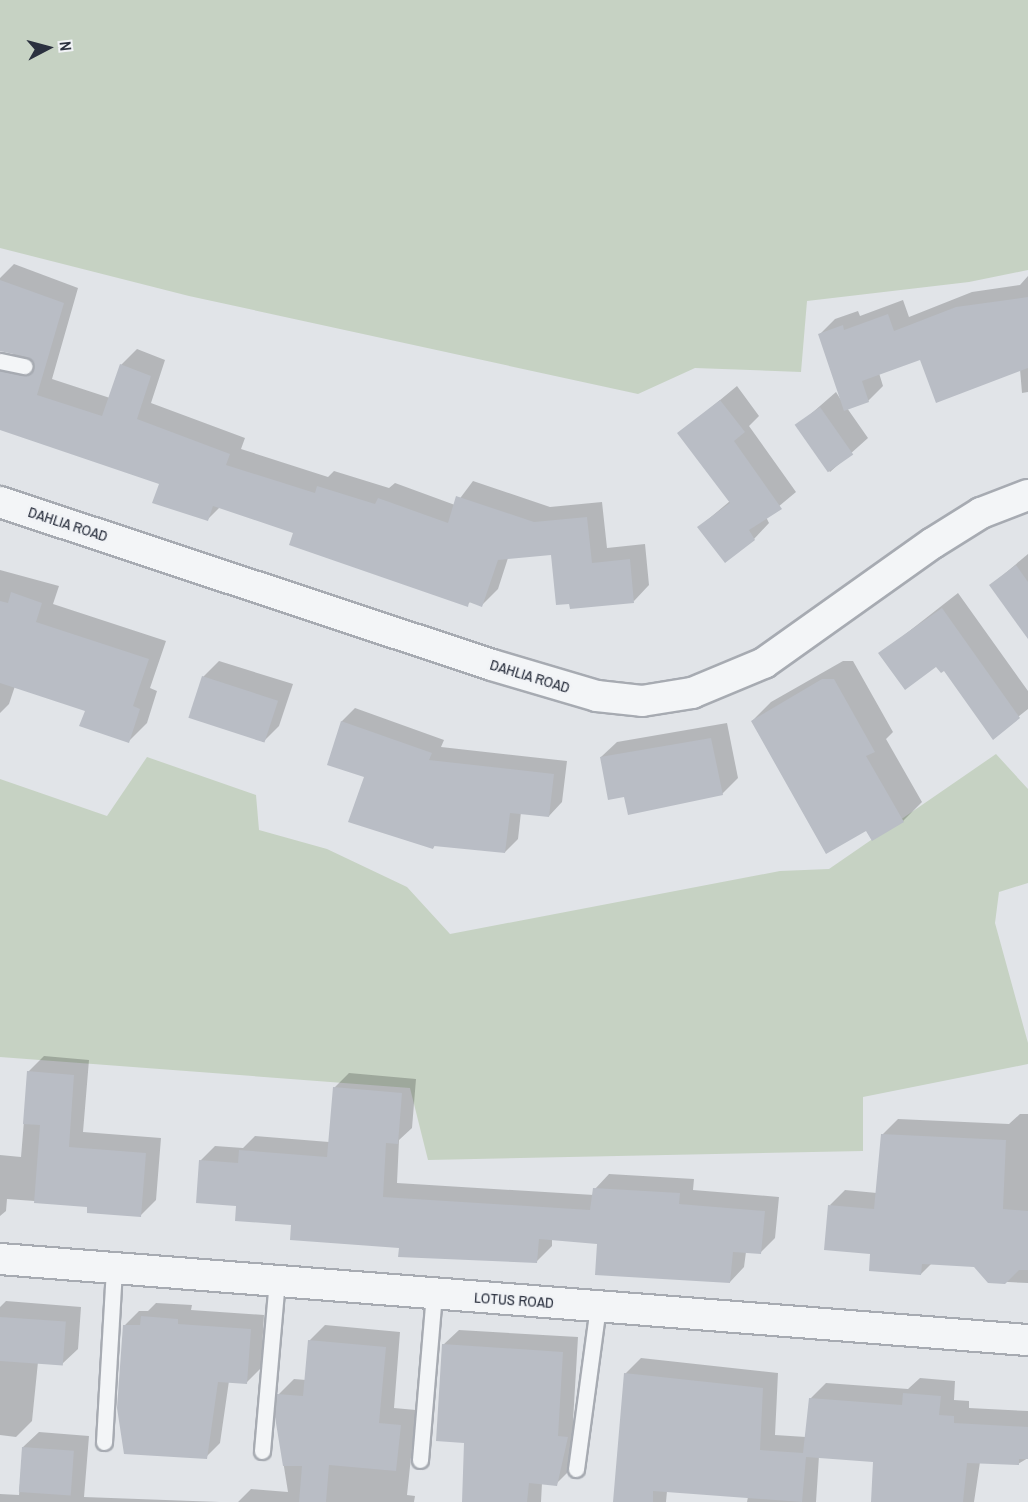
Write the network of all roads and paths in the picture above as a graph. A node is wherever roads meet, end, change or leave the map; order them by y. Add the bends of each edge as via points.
1 (0, 361) edge
2 (24, 366) dead end
3 (1028, 495) edge
4 (0, 502) edge
5 (0, 1259) edge
6 (114, 1269) junction
7 (277, 1281) junction
8 (434, 1294) junction
9 (598, 1306) junction
10 (1028, 1340) edge
11 (104, 1442) dead end
12 (262, 1451) dead end
13 (420, 1460) dead end
14 (576, 1469) dead end

1 - 2 lane
3 - 4 street, DAHLIA ROAD via 981,513 943,537 764,663 692,693 642,700 597,696 492,665
5 - 6 street, LOTUS ROAD
6 - 7 street, LOTUS ROAD
6 - 11 lane
7 - 8 street, LOTUS ROAD
7 - 12 lane
8 - 9 street, LOTUS ROAD
8 - 13 lane
9 - 10 street, LOTUS ROAD
9 - 14 lane

